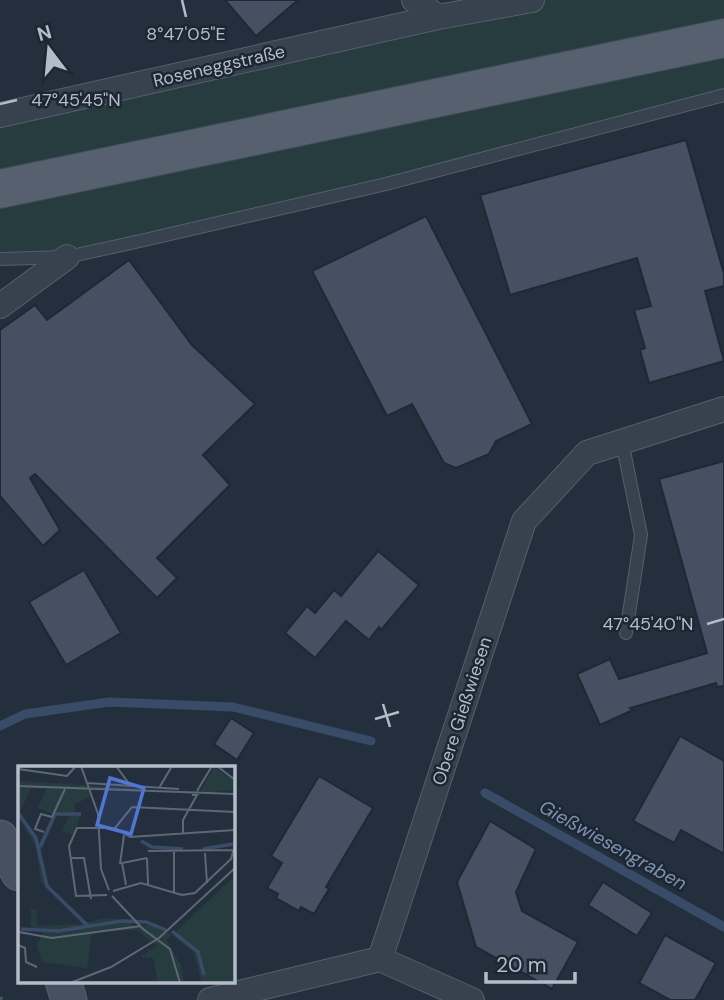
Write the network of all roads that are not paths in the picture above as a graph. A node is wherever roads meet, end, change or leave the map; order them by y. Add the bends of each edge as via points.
1 (414, 0) edge
2 (532, 0) edge
3 (438, 18) junction
4 (724, 38) edge
5 (724, 95) edge
6 (0, 116) edge
7 (0, 189) edge
8 (67, 257) junction
9 (0, 259) edge
10 (0, 306) edge
11 (724, 409) edge
12 (622, 441) junction
13 (626, 634) dead end
14 (0, 838) edge
15 (18, 871) edge
16 (380, 959) junction
17 (63, 982) edge
18 (69, 1000) edge
19 (210, 1000) edge
20 (472, 1000) edge

1 - 3 street
2 - 3 street, Roseneggstraße
3 - 6 street, Roseneggstraße
4 - 7 main road
5 - 8 lane via 386,184
8 - 9 lane
8 - 10 street
11 - 12 street, Obere Gießwiesen
12 - 13 lane via 641,535
12 - 16 street, Obere Gießwiesen via 587,453 524,521
14 - 15 main road
16 - 19 street
16 - 20 street
17 - 18 main road

